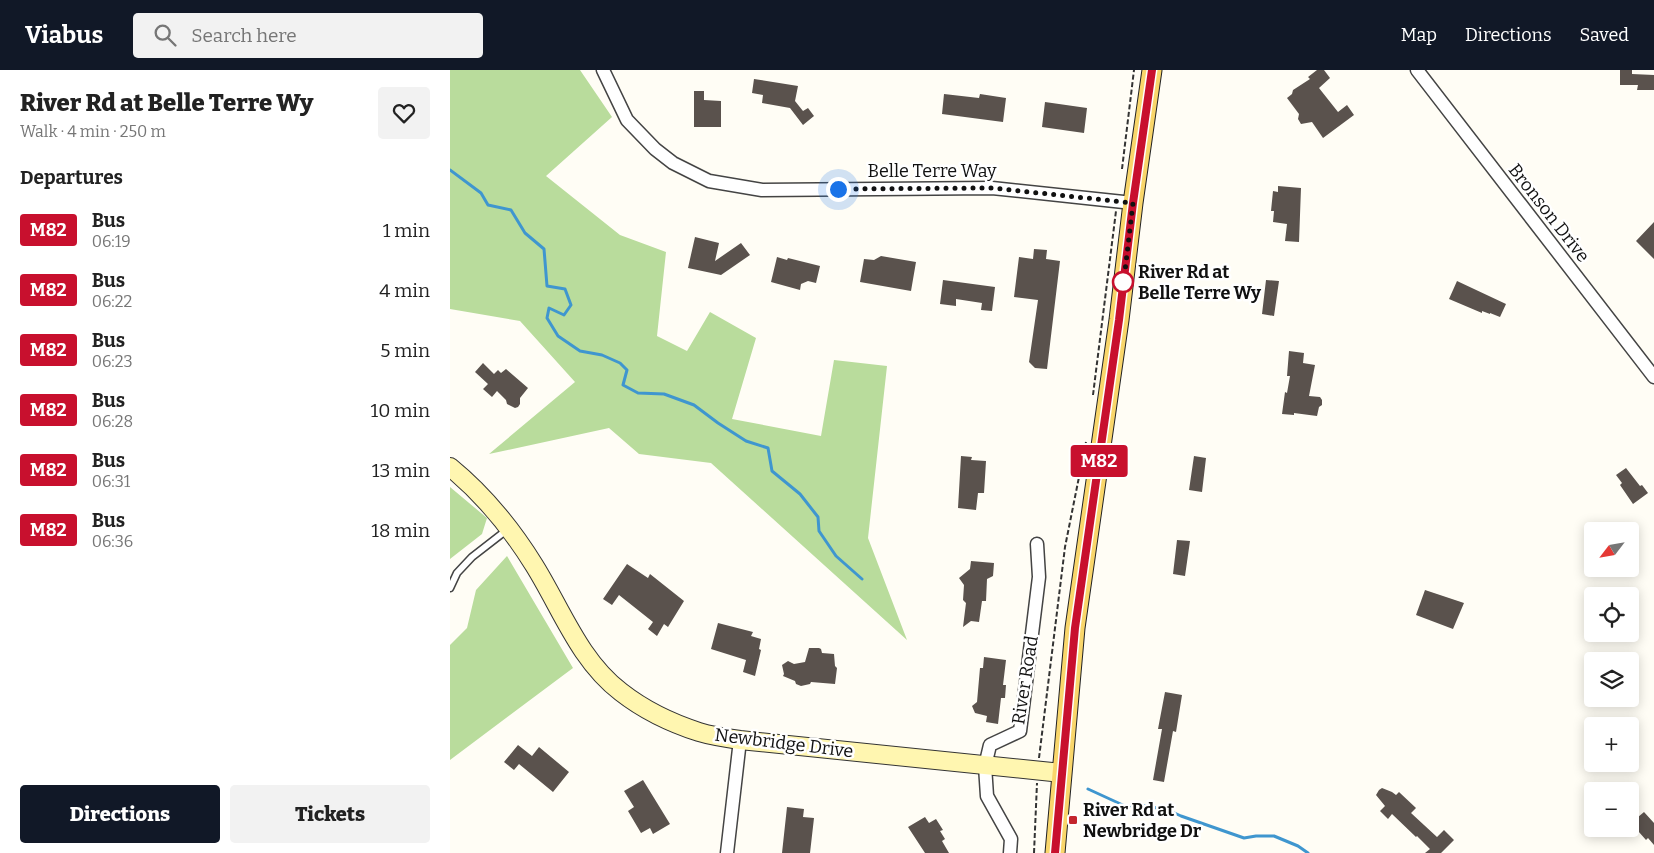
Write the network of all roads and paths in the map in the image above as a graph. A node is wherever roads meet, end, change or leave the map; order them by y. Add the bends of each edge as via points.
1 (603, 70) edge
2 (1134, 70) edge
3 (1152, 70) edge
4 (1417, 70) edge
5 (1121, 176) dead end
6 (1125, 202) junction
7 (1654, 377) edge
8 (1092, 400) dead end
9 (1086, 440) dead end
10 (450, 467) edge
11 (509, 529) junction
12 (1037, 544) dead end
13 (450, 588) edge
14 (740, 740) junction
15 (985, 766) junction
16 (1037, 771) junction
17 (1062, 773) junction
18 (727, 853) edge
19 (1010, 853) edge
20 (1034, 853) edge
21 (1055, 853) edge

1 - 6 street, Belle Terre Way via 627,120 655,149 709,181 762,190 992,188
2 - 5 path
3 - 6 main road
4 - 7 street, Bronson Drive
6 - 8 path
6 - 17 main road via 1119,320 1075,628
9 - 16 path via 1065,547
10 - 11 street, Newbridge Drive via 467,481
11 - 13 lane via 472,558 457,573
11 - 14 street, Newbridge Drive via 534,565 578,644 597,670 620,692 647,711 700,732
12 - 15 street, River Road via 1039,577 1020,731 990,745
14 - 15 street, Newbridge Drive
14 - 18 street
15 - 16 street, Newbridge Drive
15 - 19 street, River Road via 987,796 1011,840
16 - 17 street, Newbridge Drive
16 - 20 path
17 - 21 main road

